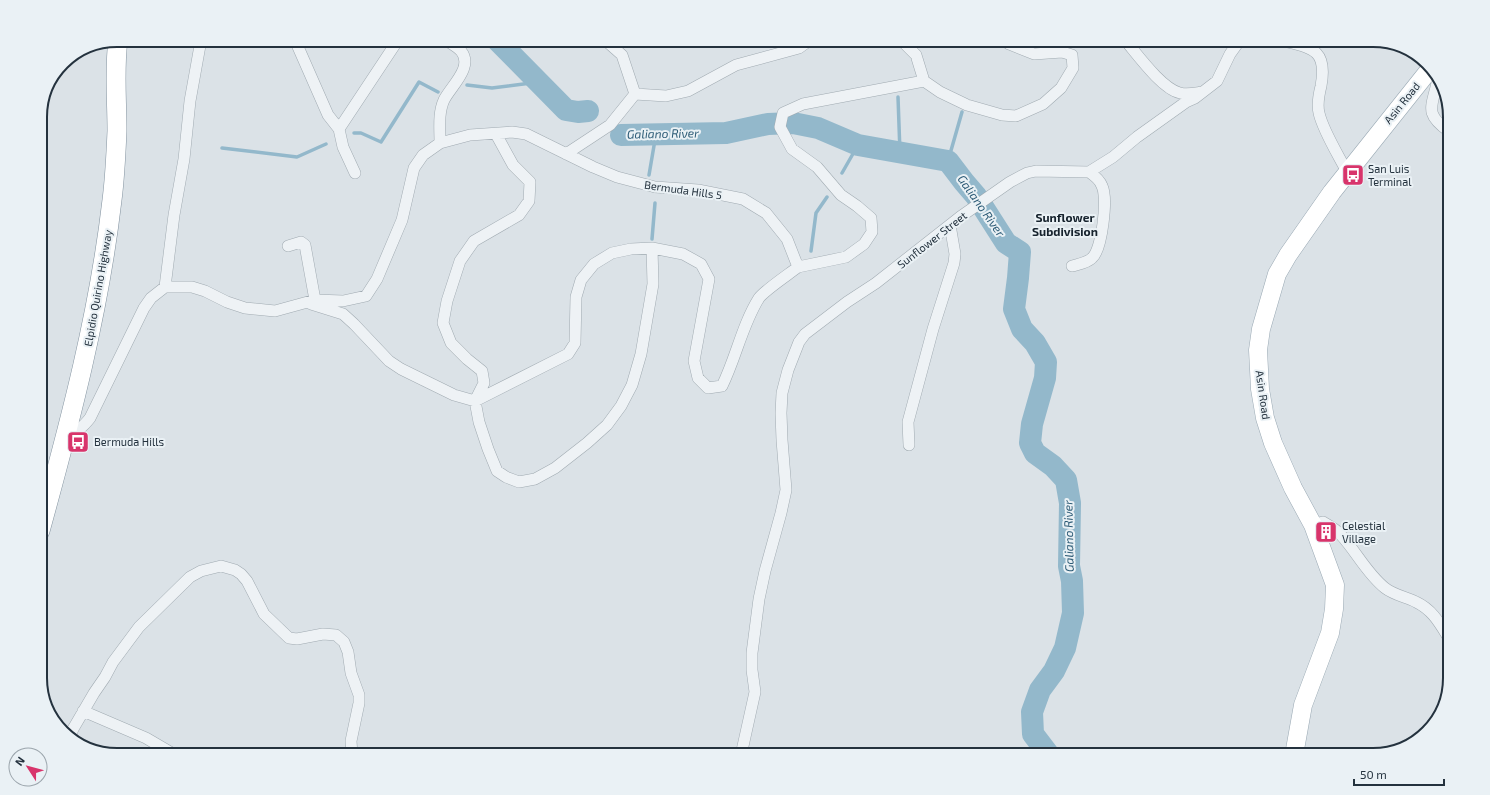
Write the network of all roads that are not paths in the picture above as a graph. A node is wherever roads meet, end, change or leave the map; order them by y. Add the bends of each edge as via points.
1 (118, 47) edge
2 (200, 47) edge
3 (298, 47) edge
4 (393, 47) edge
5 (456, 47) edge
6 (613, 47) edge
7 (800, 47) edge
8 (908, 47) edge
9 (1016, 47) edge
10 (1131, 47) edge
11 (1235, 47) edge
12 (1303, 47) edge
13 (1427, 73) edge
14 (924, 81) junction
15 (1436, 86) edge
16 (1204, 91) junction
17 (635, 94) junction
18 (1443, 127) edge
19 (339, 129) junction
20 (496, 134) junction
21 (440, 143) junction
22 (566, 154) junction
23 (1090, 172) junction
24 (1347, 172) junction
25 (355, 173) dead end
26 (950, 225) junction
27 (288, 246) dead end
28 (652, 248) junction
29 (1072, 266) dead end
30 (798, 267) junction
31 (165, 287) junction
32 (310, 301) junction
33 (475, 401) junction
34 (67, 433) junction
35 (910, 445) dead end
36 (47, 506) edge
37 (1313, 525) junction
38 (1443, 628) edge
39 (83, 711) junction
40 (72, 732) edge
41 (163, 748) edge
42 (352, 748) edge
43 (742, 748) edge
44 (1295, 748) edge

1 - 34 highway, Elpidio Quirino Highway via 116,159 108,233 93,322
2 - 31 street
3 - 19 street via 328,115
4 - 19 street
5 - 21 street via 461,51 465,60 464,69 443,101 439,120
6 - 17 street via 622,55
7 - 17 street via 736,65 688,91 666,96
8 - 14 street via 916,55
9 - 14 street via 1034,54 1062,52 1072,55 1073,68 1061,88 1043,104 1016,116 1002,115 968,105
10 - 16 street via 1170,88 1188,94
11 - 16 street via 1217,80
12 - 24 street via 1310,49 1323,62 1319,112
13 - 24 main road, Asin Road
14 - 30 street via 803,104 783,113 780,127 792,149 817,167 841,195 871,218 872,232 864,244 846,257
15 - 18 street via 1431,111 1436,122
16 - 23 street
17 - 22 street via 610,126
19 - 25 street via 343,147
20 - 21 street, Bermuda Hills 5 via 470,135
20 - 22 street, Bermuda Hills 5 via 526,134
20 - 33 street via 513,165 530,182 529,201 519,215 474,240 460,261 447,300 443,323 451,343 482,371 484,383
21 - 32 street, Bermuda Hills 5 via 424,155 414,168 402,220 377,279 366,296 343,301
22 - 30 street, Bermuda Hills 5 via 617,177 655,187 698,190 743,199 766,213 787,240
23 - 26 street, Sunflower Street via 1027,173 1010,182
23 - 29 street via 1102,185 1105,196 1098,249 1091,259
24 - 37 main road, Asin Road via 1277,274 1261,329 1258,350 1260,390 1265,418 1292,488
26 - 35 street via 954,263 911,409 908,422
26 - 43 street, Sunflower Street via 805,334 799,342 782,393 786,490 759,599 752,654 755,692
27 - 32 street via 301,242 305,245
28 - 30 street via 684,254 701,264 709,279 694,361 698,378 708,388 722,386 760,297
28 - 33 street via 612,253 594,264 581,280 576,297 575,343 568,354
28 - 33 street via 653,284 641,354 632,385 607,425 587,443 555,468 535,479 519,482 497,471 479,422
31 - 32 street via 192,287 245,308 275,311
31 - 34 street via 151,298 144,308 90,418 76,431
32 - 33 street via 342,314 400,370 454,395
34 - 36 highway, Elpidio Quirino Highway
37 - 38 street via 1322,522 1340,532 1354,553 1385,588 1426,608
37 - 44 main road, Asin Road via 1335,585 1334,608 1330,633 1303,705
39 - 40 street
39 - 41 street
39 - 42 street via 113,662 139,627 190,577 221,566 241,574 264,614 289,638 323,634 336,635 344,642 359,695

